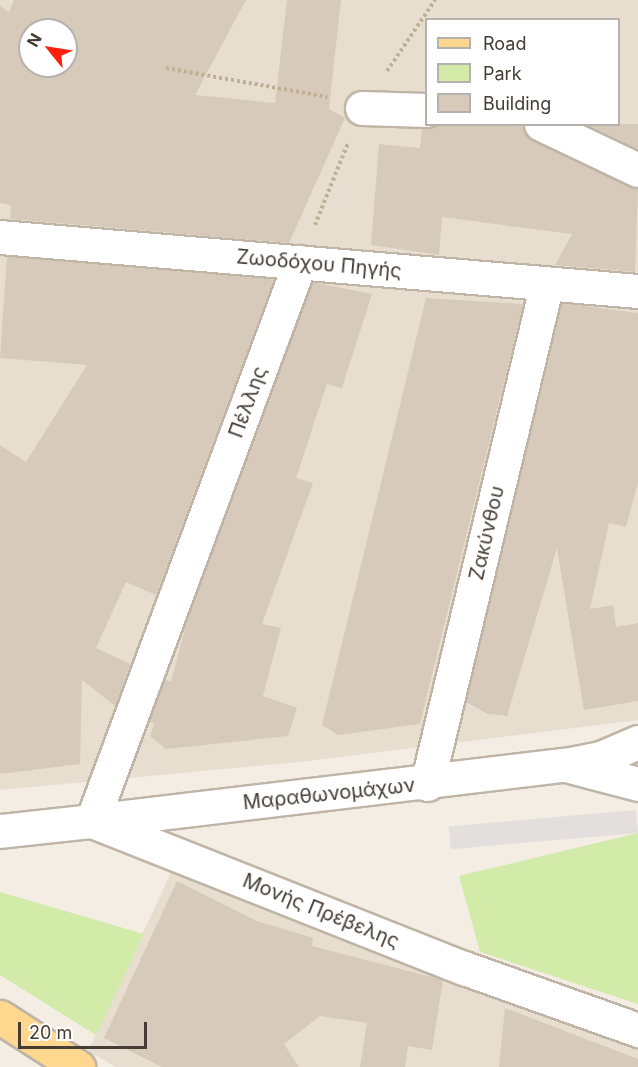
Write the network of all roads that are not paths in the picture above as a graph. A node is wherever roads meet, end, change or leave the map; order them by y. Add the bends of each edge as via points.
1 (362, 108) road end
2 (425, 110) edge
3 (545, 126) edge
4 (638, 170) edge
5 (0, 237) edge
6 (300, 262) junction
7 (547, 283) junction
8 (638, 291) edge
9 (638, 742) edge
10 (565, 765) junction
11 (427, 784) junction
12 (638, 784) edge
13 (92, 821) junction
14 (0, 831) edge
15 (0, 1017) edge
16 (638, 1030) edge
17 (78, 1067) edge

1 - 2 street
3 - 4 street
5 - 6 street, Ζωοδόχου Πηγής
6 - 7 street, Ζωοδόχου Πηγής
6 - 13 street, Πέλλης
7 - 8 street, Ζωοδόχου Πηγής
7 - 11 street, Ζακύνθου
9 - 10 street, Μαραθωνομάχων via 601,758
10 - 11 street, Μαραθωνομάχων
10 - 12 street, Μαραθωνομάχων
11 - 13 street, Μαραθωνομάχων
13 - 14 street, Μονής Πρέβελης
13 - 16 street, Μονής Πρέβελης via 464,968
15 - 17 main road

